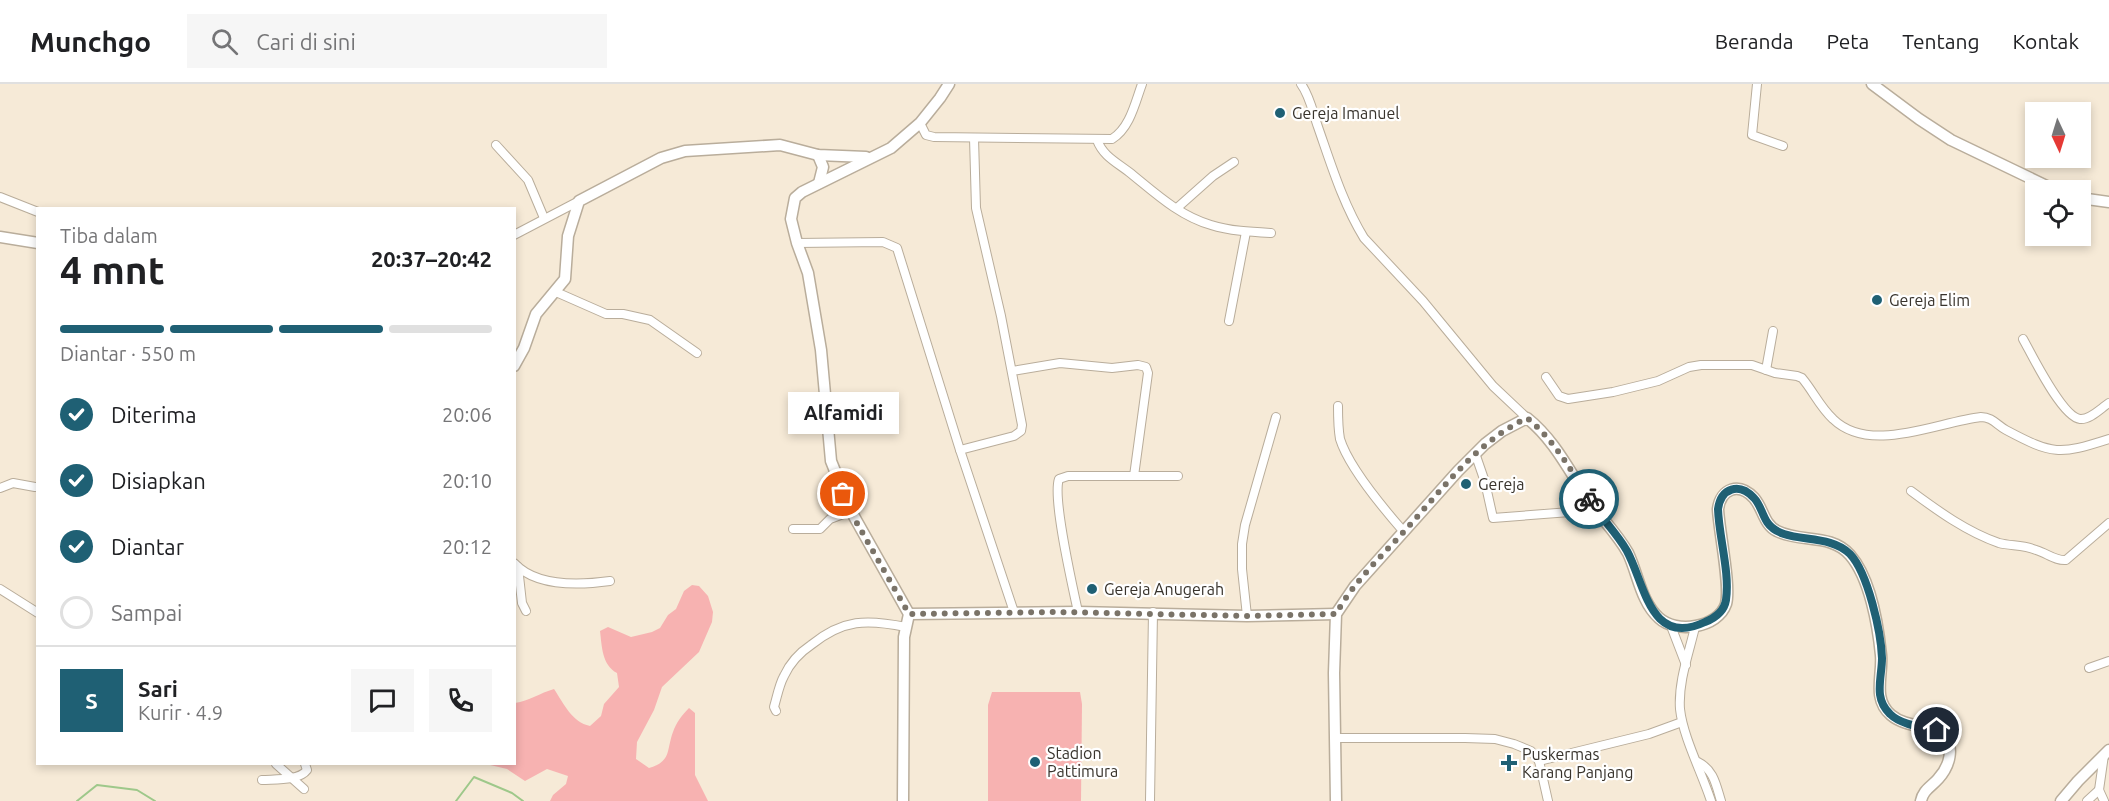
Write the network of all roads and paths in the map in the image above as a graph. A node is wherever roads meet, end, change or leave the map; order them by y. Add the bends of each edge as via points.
1 (949, 84) edge
2 (1142, 84) edge
3 (1301, 84) edge
4 (1757, 84) edge
5 (1872, 84) edge
6 (920, 123) junction
7 (974, 138) junction
8 (1097, 140) junction
9 (496, 145) dead end
10 (1783, 146) dead end
11 (818, 154) junction
12 (872, 157) junction
13 (1234, 162) dead end
14 (2034, 180) edge
15 (819, 183) junction
16 (0, 197) edge
17 (2091, 200) edge
18 (579, 201) junction
19 (2109, 202) edge
20 (1177, 208) junction
21 (36, 211) edge
22 (544, 218) junction
23 (1246, 232) junction
24 (1270, 234) dead end
25 (516, 235) edge
26 (0, 237) edge
27 (36, 243) edge
28 (797, 243) junction
29 (556, 292) junction
30 (1229, 321) dead end
31 (1773, 331) dead end
32 (2023, 339) dead end
33 (697, 353) dead end
34 (516, 362) edge
35 (1766, 370) junction
36 (1012, 371) junction
37 (1546, 377) dead end
38 (2109, 403) edge
39 (1338, 406) dead end
40 (1276, 417) dead end
41 (1527, 418) junction
42 (2109, 439) edge
43 (960, 450) junction
44 (1475, 453) junction
45 (1134, 476) junction
46 (1178, 476) dead end
47 (35, 487) dead end
48 (0, 488) edge
49 (1911, 491) dead end
50 (850, 511) junction
51 (1570, 512) dead end
52 (2109, 523) edge
53 (793, 529) dead end
54 (1404, 532) junction
55 (516, 565) edge
56 (610, 581) dead end
57 (0, 590) edge
58 (526, 611) dead end
59 (36, 612) edge
60 (1014, 612) junction
61 (1078, 612) junction
62 (1153, 612) junction
63 (909, 614) junction
64 (1336, 614) junction
65 (1247, 616) junction
66 (1671, 626) junction
67 (906, 627) junction
68 (1695, 627) junction
69 (2109, 661) edge
70 (1686, 665) junction
71 (2089, 668) dead end
72 (776, 711) dead end
73 (1682, 722) junction
74 (1335, 738) junction
75 (2107, 752) edge
76 (1539, 761) junction
77 (1698, 762) junction
78 (277, 765) edge
79 (306, 765) edge
80 (291, 778) junction
81 (262, 780) dead end
82 (304, 789) dead end
83 (2099, 790) junction
84 (903, 801) edge
85 (1150, 801) edge
86 (1336, 801) edge
87 (1548, 801) edge
88 (1712, 801) edge
89 (1722, 801) edge
90 (1921, 801) edge
91 (2061, 801) edge
92 (2087, 801) edge
93 (2104, 801) edge

1 - 6 street
2 - 8 street via 1118,135
3 - 41 street via 1364,238 1423,301 1493,386
4 - 10 street via 1752,135
5 - 14 street via 1951,140
6 - 7 street via 929,136
6 - 12 street via 891,148
7 - 8 street
7 - 36 street via 976,208
8 - 20 street via 1103,153
9 - 22 street via 528,180
11 - 12 street
11 - 15 street via 823,167
11 - 18 street via 780,145 685,151 661,158
12 - 15 street
13 - 20 street
15 - 28 street via 795,198 791,219
16 - 21 street
17 - 19 street
18 - 22 street
18 - 29 street via 568,236 565,279
20 - 23 street via 1209,225
22 - 25 street
23 - 24 street
23 - 30 street
26 - 27 street
28 - 43 street via 883,242 897,248
28 - 50 street via 808,273 822,350 831,461
29 - 33 street via 606,314 645,318
29 - 34 street via 536,314
31 - 35 street
32 - 38 street via 2058,400 2075,417 2087,417
35 - 37 street via 1752,365 1701,365 1658,381 1568,399 1559,396
35 - 42 street via 1802,378 1833,420 1861,434 1897,435 1981,417 2033,444 2060,451 2085,448
36 - 43 street via 1021,431
36 - 45 street via 1060,363 1146,367
39 - 54 street via 1345,452
40 - 65 street via 1242,544
41 - 44 street via 1502,431
41 - 66 street via 1552,442 1626,550 1646,601 1659,619
43 - 60 street
44 - 51 street via 1493,518
44 - 54 street
45 - 46 street
45 - 61 street via 1068,476 1057,482
47 - 48 street via 13,483
49 - 52 street via 1938,512 1980,535 2037,550 2057,560 2066,560
50 - 53 street via 830,519 820,529
50 - 63 street
54 - 64 street via 1355,586
55 - 56 street via 534,576 558,582
55 - 58 street
57 - 59 street
60 - 61 street
60 - 63 street
61 - 62 street
62 - 65 street
62 - 85 street
63 - 67 street
64 - 65 street
64 - 74 street
66 - 68 street
66 - 70 street
67 - 72 street via 863,622 825,633 789,665 774,706
67 - 84 street
68 - 70 street
68 - 90 street via 1722,612 1726,604 1718,509 1719,499 1730,489 1754,498 1776,531 1835,544 1850,555 1870,594 1879,631 1879,689 1884,708 1903,722 1943,733 1951,750 1942,774 1924,792
69 - 71 street
70 - 73 street via 1680,695
73 - 76 street
73 - 77 street
74 - 76 street via 1495,739 1524,747
74 - 86 street
75 - 83 street
75 - 91 street
76 - 87 street
77 - 88 street
77 - 89 street via 1713,774
78 - 80 street
79 - 80 street via 305,773
80 - 81 street
80 - 82 street
83 - 92 street
83 - 93 street

